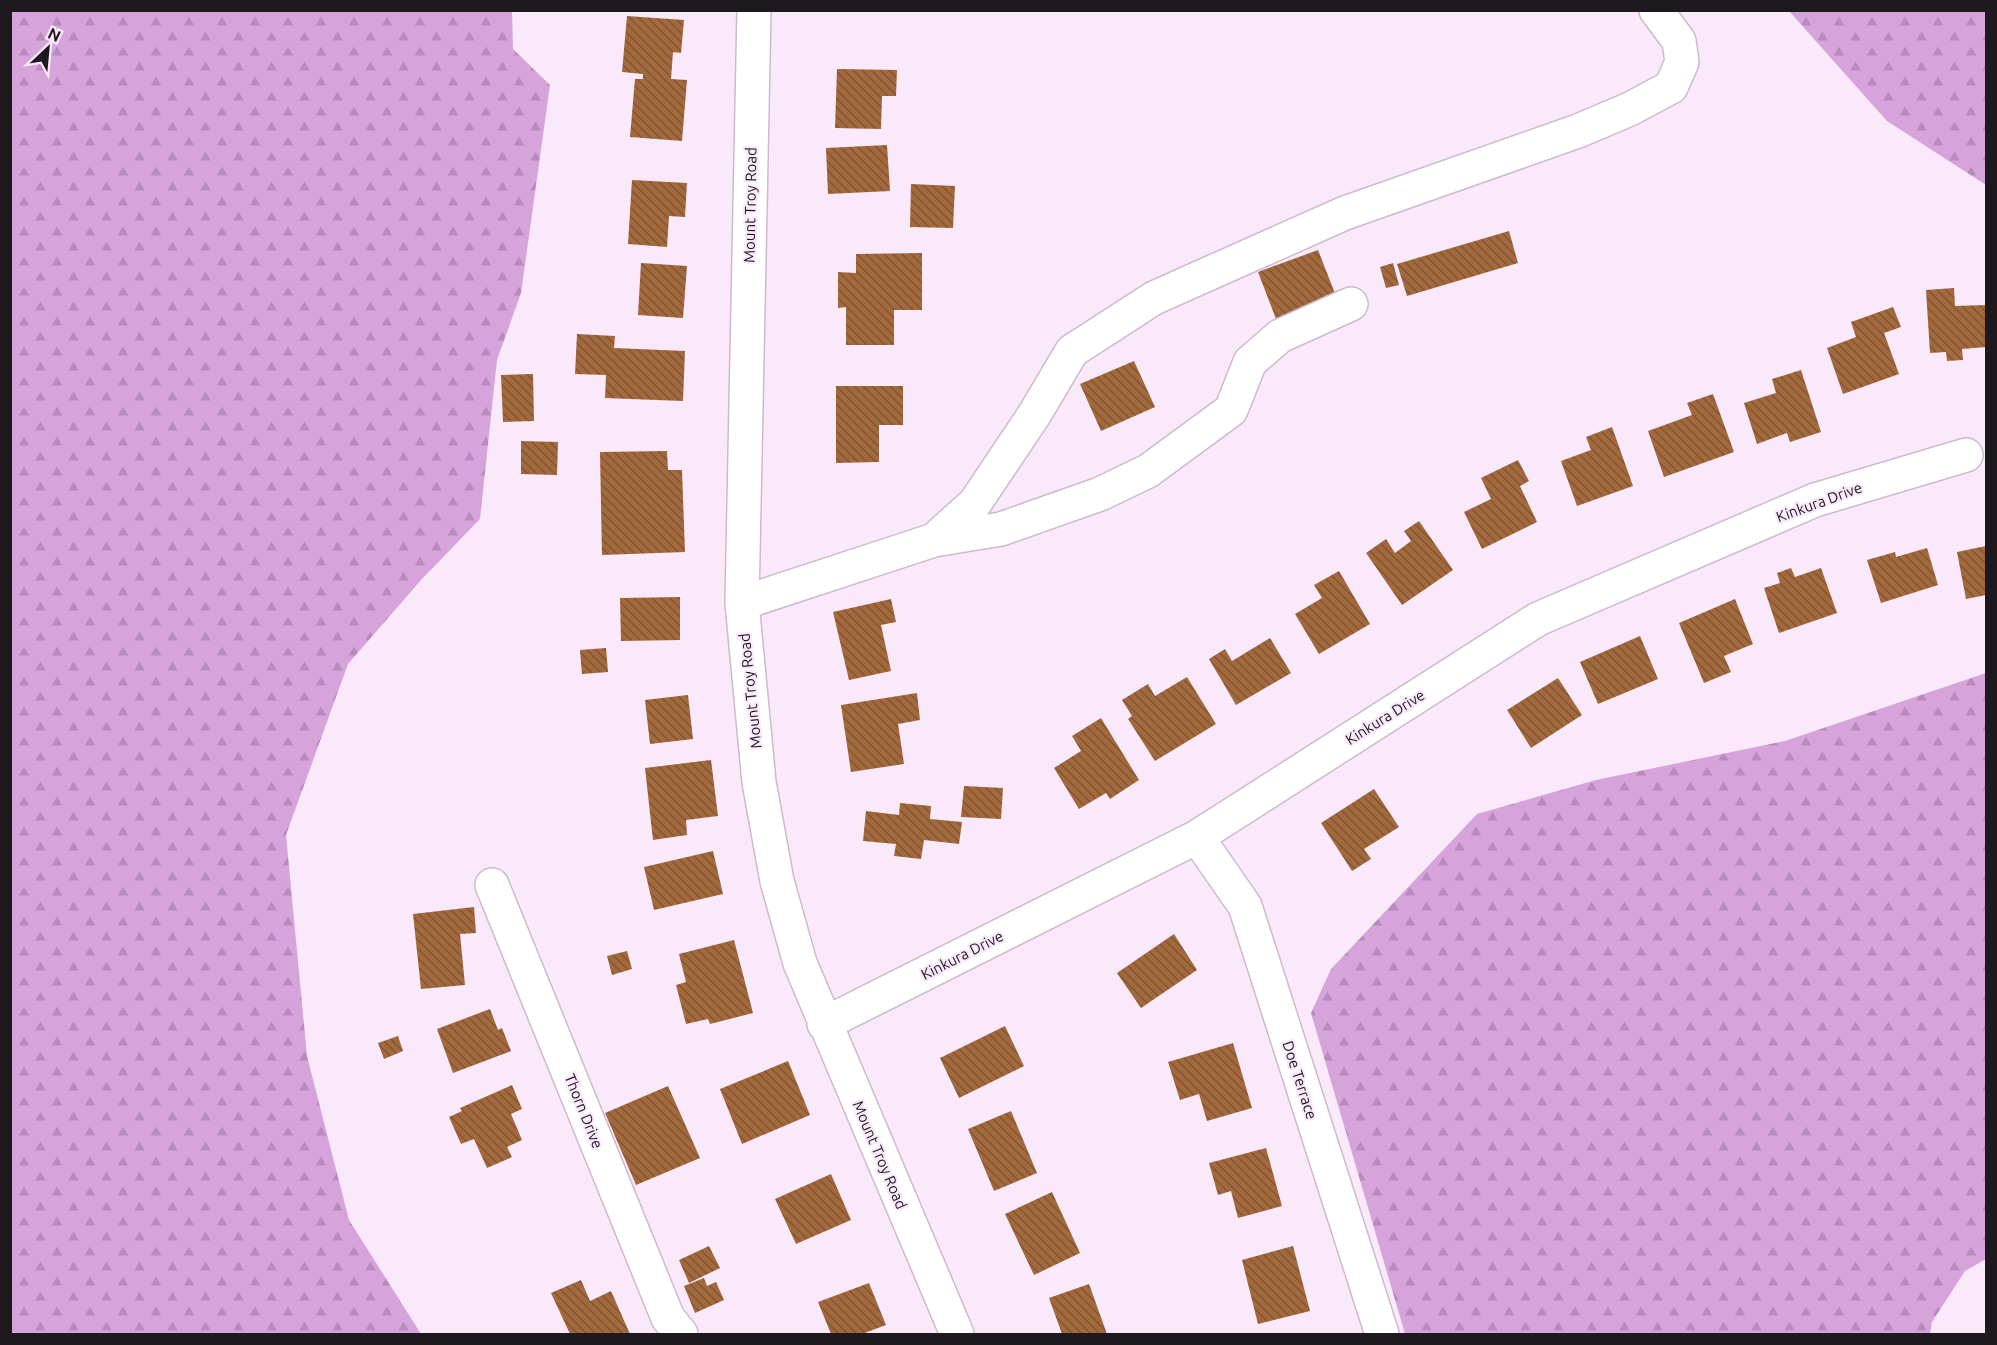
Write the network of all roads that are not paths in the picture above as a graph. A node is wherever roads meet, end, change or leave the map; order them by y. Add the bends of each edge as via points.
1 (754, 10) edge
2 (1656, 10) edge
3 (1351, 304) dead end
4 (1966, 455) dead end
5 (934, 540) junction
6 (741, 603) junction
7 (1197, 837) junction
8 (492, 885) dead end
9 (824, 1024) junction
10 (681, 1335) edge
11 (957, 1335) edge
12 (1382, 1335) edge

1 - 6 street, Mount Troy Road
2 - 5 street via 1679,41 1682,62 1671,87 1578,131 1379,201 1154,298 1072,351 975,503
3 - 5 street via 1280,336 1250,362 1231,410 1148,471 1100,494 1001,529
4 - 7 street, Kinkura Drive via 1815,500 1538,620
5 - 6 street
6 - 9 street, Mount Troy Road via 759,782 777,881 800,963
7 - 9 street, Kinkura Drive
7 - 12 street, Doe Terrace via 1245,906
8 - 10 street, Thorn Drive via 668,1318
9 - 11 street, Mount Troy Road

